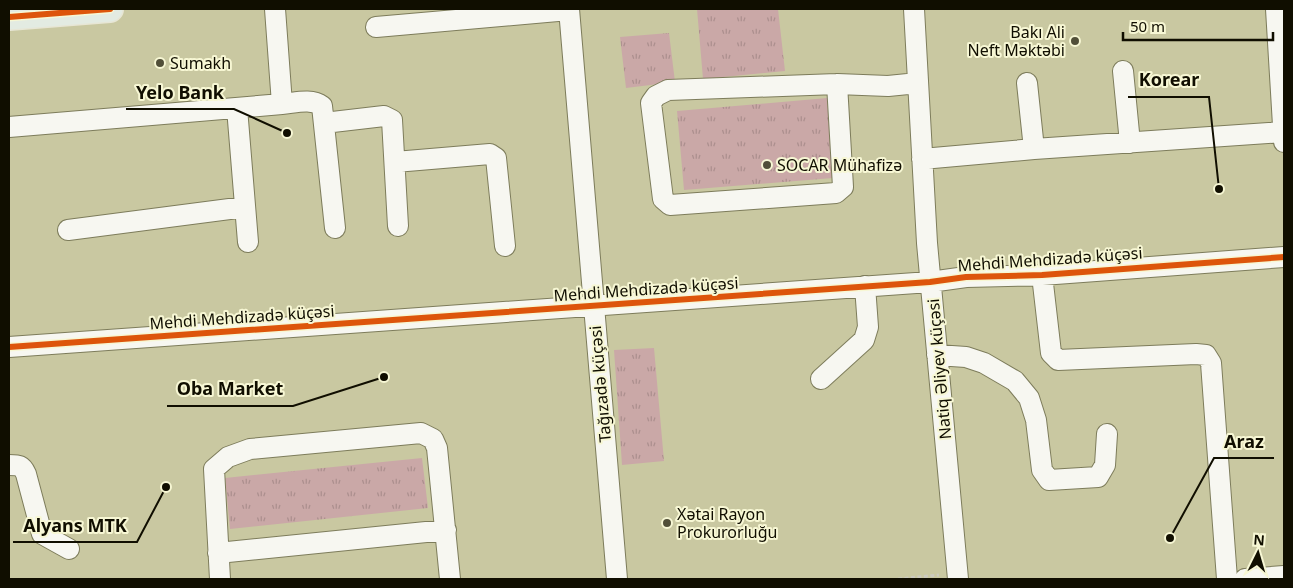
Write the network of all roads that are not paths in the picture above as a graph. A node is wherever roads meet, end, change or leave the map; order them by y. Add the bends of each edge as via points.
1 (110, 9) edge
2 (275, 9) edge
3 (569, 9) edge
4 (914, 9) edge
5 (1276, 9) edge
6 (9, 17) edge
7 (376, 27) dead end
8 (1282, 68) edge
9 (1123, 71) dead end
10 (918, 83) junction
11 (1028, 83) dead end
12 (837, 84) junction
13 (282, 104) junction
14 (237, 108) junction
15 (324, 123) junction
16 (9, 127) edge
17 (1284, 137) edge
18 (1130, 142) junction
19 (1034, 149) junction
20 (922, 159) junction
21 (395, 162) junction
22 (245, 208) junction
23 (398, 226) dead end
24 (335, 228) dead end
25 (68, 230) dead end
26 (248, 242) dead end
27 (505, 246) dead end
28 (1284, 257) edge
29 (1042, 274) junction
30 (930, 282) junction
31 (865, 286) junction
32 (594, 306) junction
33 (9, 347) edge
34 (937, 355) junction
35 (821, 379) dead end
36 (1107, 434) dead end
37 (9, 465) edge
38 (446, 530) junction
39 (69, 549) dead end
40 (218, 553) junction
41 (1284, 576) edge
42 (950, 577) edge
43 (220, 579) edge
44 (450, 579) edge
45 (617, 579) edge
46 (1227, 579) edge
47 (1245, 579) edge

1 - 6 main road
2 - 13 street
3 - 7 street
3 - 32 street, Tağızadə küçəsi
4 - 10 street, Natiq Əliyev küçəsi
5 - 8 street
8 - 17 street
9 - 18 street
10 - 12 street via 888,86
10 - 20 street, Natiq Əliyev küçəsi
11 - 19 street
12 - 12 street via 668,90 656,96 651,103 663,199 670,205 836,194 843,188
13 - 14 street
13 - 15 street via 317,102 322,106
14 - 16 street
14 - 22 street
15 - 21 street via 384,116 392,120
15 - 24 street
17 - 18 street
18 - 19 street
19 - 20 street
20 - 30 street, Natiq Əliyev küçəsi
21 - 23 street
21 - 27 street via 490,154 496,158
22 - 25 street
22 - 26 street
28 - 29 street, Mehdi Mehdizadə küçəsi
29 - 30 street, Mehdi Mehdizadə küçəsi
29 - 46 street via 1051,353 1058,360 1196,354 1206,355 1211,363
30 - 31 street, Mehdi Mehdizadə küçəsi
30 - 34 street, Natiq Əliyev küçəsi
31 - 32 street, Mehdi Mehdizadə küçəsi
31 - 35 street via 868,327 864,340
32 - 33 street, Mehdi Mehdizadə küçəsi
32 - 45 street, Tağızadə küçəsi
34 - 36 street via 984,362 1015,381 1029,398 1036,420 1042,470 1049,480 1098,477 1105,465
34 - 42 street, Natiq Əliyev küçəsi
37 - 39 street via 23,467 42,534
38 - 40 street
38 - 40 street via 437,448 433,439 421,433 250,449 228,457 214,469
38 - 44 street
40 - 43 street
41 - 47 street

